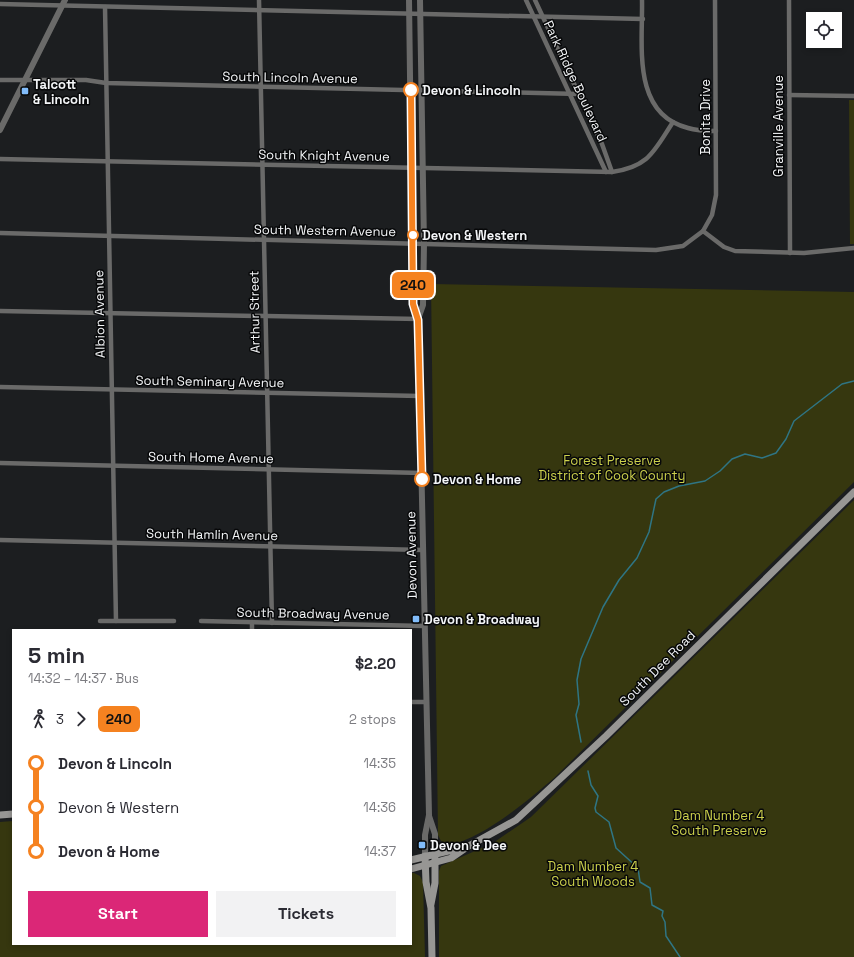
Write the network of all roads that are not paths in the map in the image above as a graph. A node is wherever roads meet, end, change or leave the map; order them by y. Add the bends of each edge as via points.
1 (259, 0) edge
2 (409, 0) edge
3 (420, 0) edge
4 (526, 0) edge
5 (535, 0) edge
6 (642, 0) edge
7 (715, 0) edge
8 (789, 0) edge
9 (64, 3) edge
10 (0, 4) edge
11 (105, 7) junction
12 (259, 12) junction
13 (410, 14) junction
14 (420, 14) junction
15 (534, 17) junction
16 (543, 18) junction
17 (643, 19) junction
18 (0, 80) edge
19 (24, 80) junction
20 (106, 83) junction
21 (261, 87) junction
22 (411, 90) junction
23 (422, 90) junction
24 (570, 94) junction
25 (579, 94) junction
26 (789, 95) junction
27 (854, 96) edge
28 (673, 122) junction
29 (0, 130) edge
30 (716, 131) junction
31 (0, 159) edge
32 (108, 160) junction
33 (262, 165) junction
34 (412, 167) junction
35 (423, 167) junction
36 (606, 172) junction
37 (612, 172) junction
38 (703, 231) junction
39 (0, 233) edge
40 (109, 236) junction
41 (264, 240) junction
42 (413, 243) junction
43 (424, 244) junction
44 (854, 248) edge
45 (790, 253) junction
46 (0, 311) edge
47 (110, 313) junction
48 (266, 316) junction
49 (418, 320) junction
50 (0, 387) edge
51 (111, 389) junction
52 (267, 393) junction
53 (420, 396) junction
54 (0, 463) edge
55 (113, 466) junction
56 (269, 470) junction
57 (422, 473) junction
58 (854, 492) edge
59 (0, 540) edge
60 (114, 543) junction
61 (270, 546) junction
62 (423, 550) junction
63 (100, 621) dead end
64 (116, 621) junction
65 (174, 621) dead end
66 (201, 622) dead end
67 (252, 622) junction
68 (272, 623) junction
69 (425, 626) junction
70 (252, 629) edge
71 (412, 702) edge
72 (426, 702) junction
73 (12, 814) edge
74 (0, 815) edge
75 (429, 815) junction
76 (467, 847) junction
77 (435, 853) junction
78 (425, 856) junction
79 (412, 860) edge
80 (435, 863) junction
81 (426, 866) junction
82 (412, 869) edge
83 (431, 908) junction
84 (432, 957) edge

1 - 12 street, Arthur Street
2 - 13 street, Devon Avenue
3 - 14 street, Devon Avenue
4 - 15 street, Park Ridge Boulevard
5 - 16 street, Park Ridge Boulevard
6 - 17 street
7 - 30 street, Bonita Drive
8 - 26 street, Granville Avenue
9 - 10 street
9 - 11 street
9 - 19 street
11 - 12 street
11 - 20 street, Albion Avenue
12 - 13 street
12 - 21 street, Arthur Street
13 - 14 street
13 - 22 street, Devon Avenue
14 - 15 street
14 - 23 street, Devon Avenue
15 - 16 street
15 - 24 street, Park Ridge Boulevard
16 - 17 street
16 - 25 street, Park Ridge Boulevard
17 - 28 street via 644,83 654,103
18 - 19 street, South Lincoln Avenue
19 - 20 street, South Lincoln Avenue via 86,80
19 - 29 street
20 - 21 street, South Lincoln Avenue
20 - 32 street, Albion Avenue
21 - 22 street, South Lincoln Avenue
21 - 33 street, Arthur Street
22 - 23 street, South Lincoln Avenue
22 - 34 street, Devon Avenue
23 - 24 street, South Lincoln Avenue
23 - 35 street, Devon Avenue
24 - 25 street, South Lincoln Avenue
24 - 36 street, Park Ridge Boulevard
25 - 37 street, Park Ridge Boulevard
26 - 27 street
26 - 45 street, Granville Avenue
28 - 30 street via 687,128
28 - 37 street, South Knight Avenue via 643,163
30 - 38 street, Bonita Drive via 715,205 709,223
31 - 32 street, South Knight Avenue
32 - 33 street, South Knight Avenue
32 - 40 street, Albion Avenue
33 - 34 street, South Knight Avenue
33 - 41 street, Arthur Street
34 - 35 street, South Knight Avenue
34 - 42 street, Devon Avenue
35 - 36 street, South Knight Avenue
35 - 43 street, Devon Avenue
36 - 37 street, South Knight Avenue
38 - 43 street, South Western Avenue via 683,246 656,250
38 - 45 street via 724,247 735,251
39 - 40 street, South Western Avenue
40 - 41 street, South Western Avenue
40 - 47 street, Albion Avenue
41 - 42 street, South Western Avenue
41 - 48 street, Arthur Street
42 - 43 street, South Western Avenue
42 - 49 street, Devon Avenue via 413,304
43 - 49 street, Devon Avenue via 423,305
44 - 45 street
46 - 47 street
47 - 48 street
47 - 51 street, Albion Avenue
48 - 49 street
48 - 52 street, Arthur Street
49 - 53 street, Devon Avenue
50 - 51 street, South Seminary Avenue
51 - 52 street, South Seminary Avenue
51 - 55 street, Albion Avenue
52 - 53 street, South Seminary Avenue
52 - 56 street, Arthur Street
53 - 57 street, Devon Avenue
54 - 55 street, South Home Avenue
55 - 56 street, South Home Avenue
55 - 60 street, Albion Avenue
56 - 57 street, South Home Avenue
56 - 61 street, Arthur Street
57 - 62 street, Devon Avenue
58 - 76 main road, South Dee Road via 585,756 516,820
59 - 60 street, South Hamlin Avenue
60 - 61 street, South Hamlin Avenue
60 - 64 street, Albion Avenue
61 - 62 street, South Hamlin Avenue
61 - 68 street, Arthur Street
62 - 69 street, Devon Avenue
63 - 64 street
64 - 65 street
66 - 67 street, South Broadway Avenue
67 - 68 street, South Broadway Avenue
67 - 70 street
68 - 69 street, South Broadway Avenue
69 - 72 street, Devon Avenue
71 - 72 street
72 - 75 street, Devon Avenue
73 - 74 main road
75 - 77 street, Devon Avenue via 435,834
75 - 78 street, Devon Avenue via 425,835
76 - 77 main road, South Dee Road
76 - 80 main road, South Dee Road via 451,858
77 - 78 main road, South Dee Road
77 - 80 main road, Devon Avenue
78 - 79 main road, South Dee Road
78 - 81 main road, Devon Avenue
80 - 81 main road, South Dee Road
80 - 83 main road, Devon Avenue via 436,882
81 - 82 main road, South Dee Road
81 - 83 main road, Devon Avenue
83 - 84 main road, Devon Avenue

